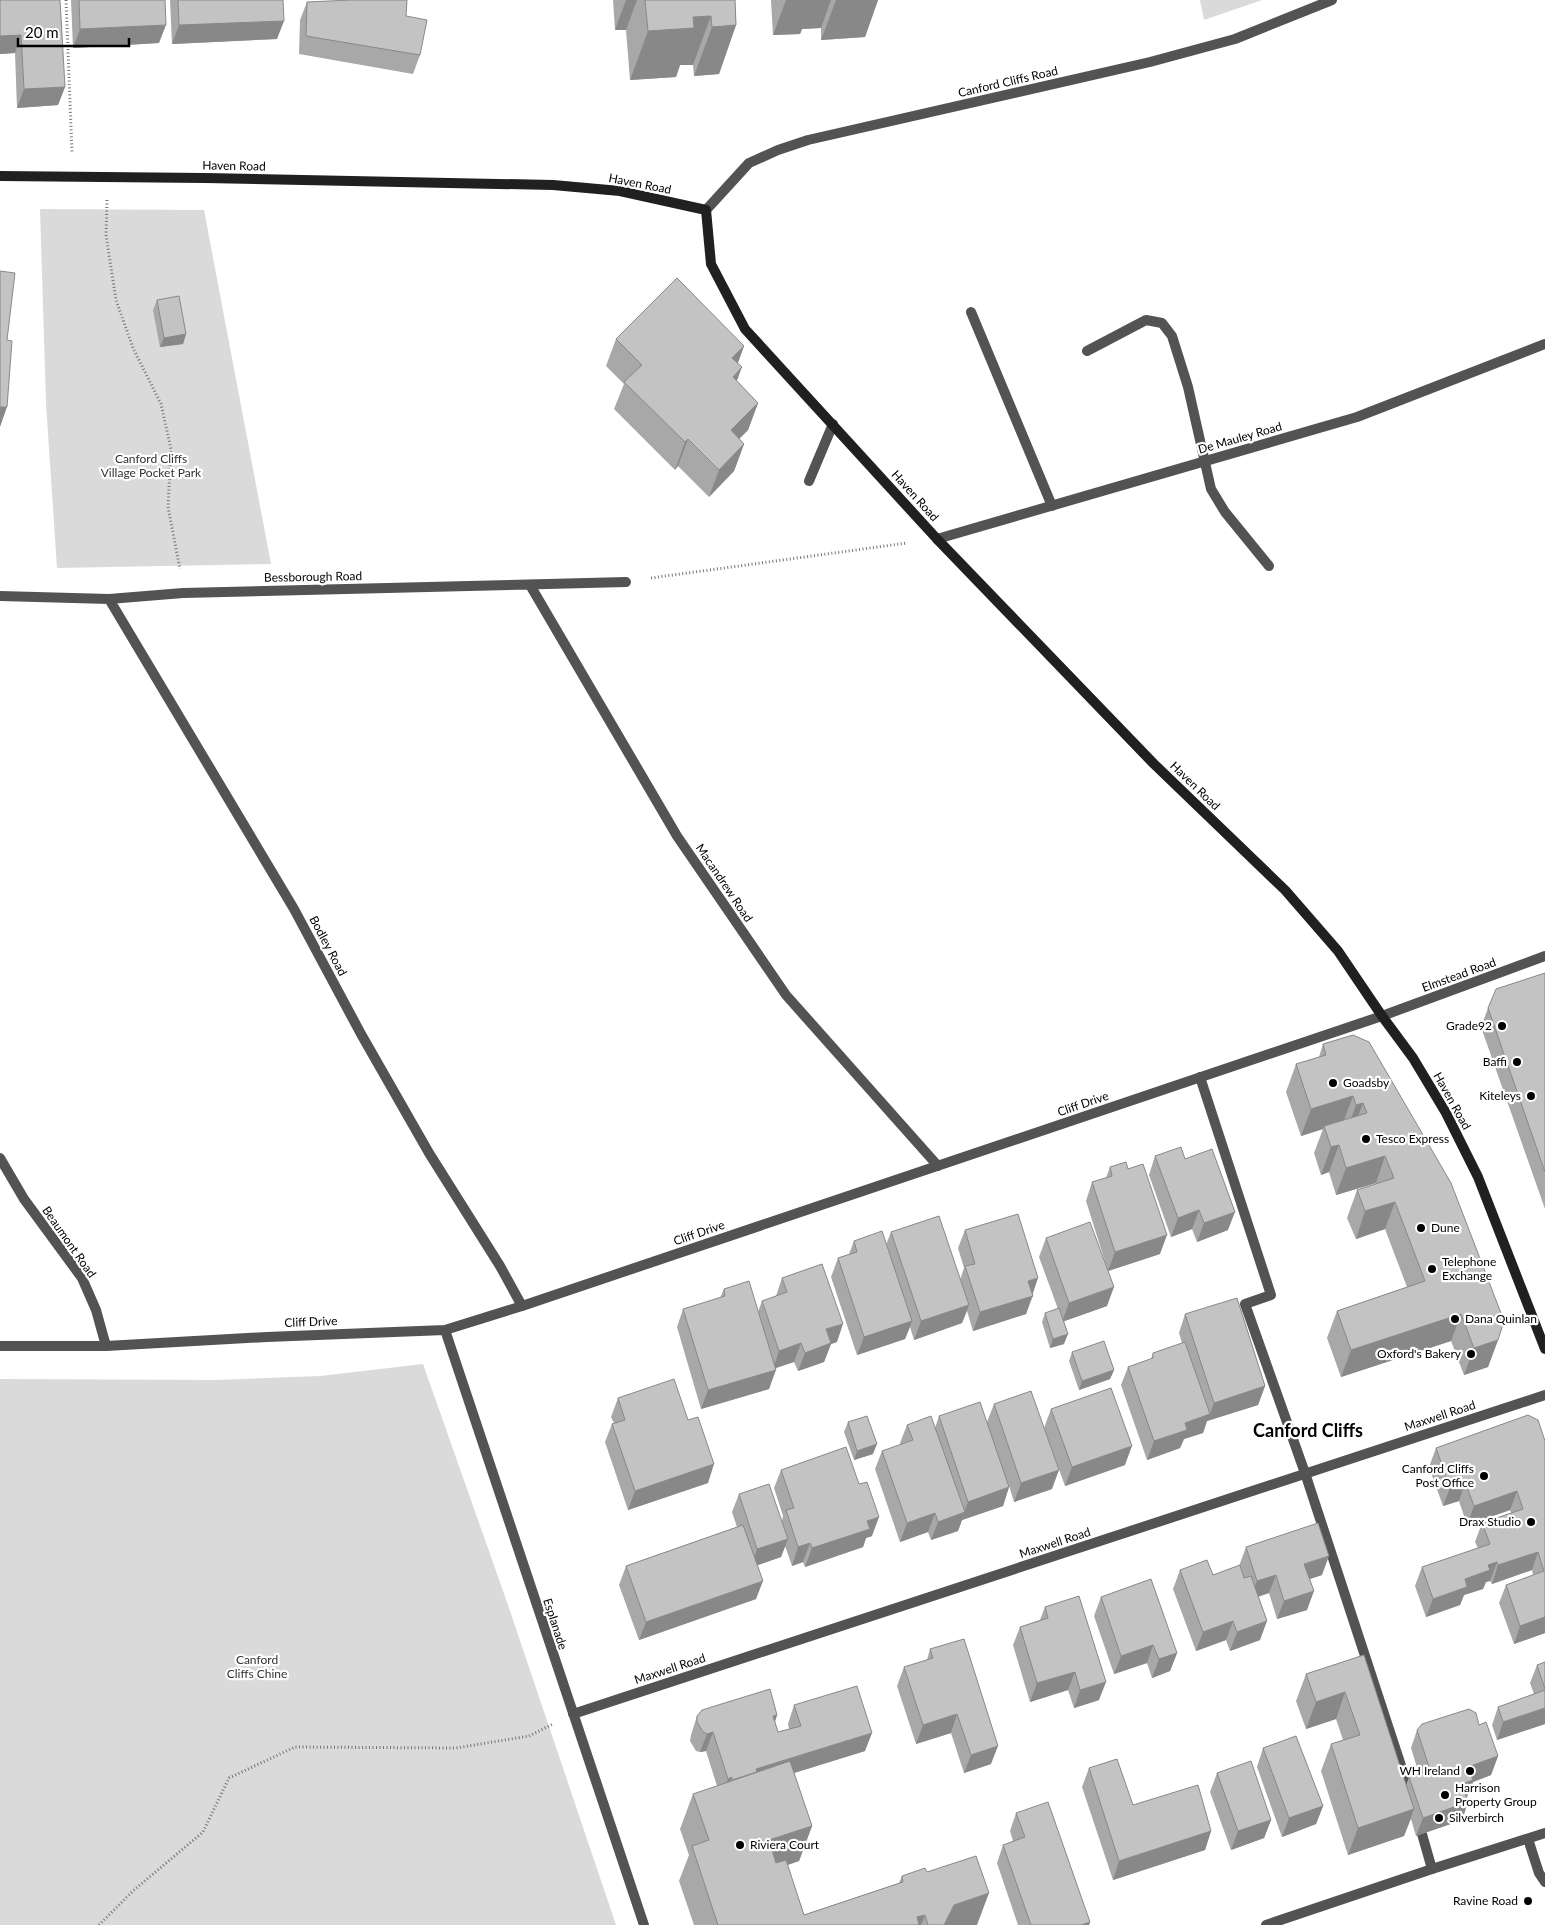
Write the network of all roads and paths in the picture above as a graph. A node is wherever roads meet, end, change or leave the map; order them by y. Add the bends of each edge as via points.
1 (66, 0) edge
2 (1332, 0) edge
3 (0, 176) edge
4 (72, 177) junction
5 (107, 177) junction
6 (706, 210) junction
7 (970, 312) dead end
8 (1545, 344) edge
9 (1087, 351) dead end
10 (833, 424) junction
11 (1205, 461) junction
12 (809, 481) dead end
13 (1052, 506) junction
14 (937, 539) junction
15 (1269, 566) dead end
16 (626, 582) joint
17 (530, 585) junction
18 (182, 593) junction
19 (0, 596) edge
20 (109, 599) junction
21 (1545, 956) edge
22 (1382, 1016) junction
23 (1200, 1077) junction
24 (0, 1158) edge
25 (938, 1166) junction
26 (522, 1306) junction
27 (445, 1330) junction
28 (0, 1346) edge
29 (106, 1346) junction
30 (1545, 1349) edge
31 (1545, 1394) edge
32 (1305, 1473) junction
33 (572, 1714) junction
34 (1410, 1793) edge
35 (1545, 1833) edge
36 (1422, 1834) edge
37 (1528, 1838) junction
38 (1432, 1869) junction
39 (1545, 1882) edge
40 (99, 1925) edge
41 (644, 1925) edge
42 (1266, 1925) edge

1 - 4 path
2 - 6 street, Canford Cliffs Road via 1235,39 1150,62 808,140 778,150 749,163
3 - 4 main road, Haven Road
4 - 5 main road, Haven Road
5 - 6 main road, Haven Road via 553,185 620,191
5 - 18 path via 106,236 116,300 133,348 161,404 171,449 168,507
6 - 10 main road, Haven Road via 711,264 745,329
7 - 13 street
8 - 11 street, De Mauley Road via 1357,417
9 - 11 street via 1146,320 1162,323 1172,336 1188,387
10 - 12 street
10 - 14 main road, Haven Road
11 - 13 street, De Mauley Road
11 - 15 street via 1212,489 1225,512
13 - 14 street, De Mauley Road
14 - 16 path
14 - 22 main road, Haven Road via 1154,764 1285,890 1338,951
16 - 17 street, Bessborough Road
17 - 18 street, Bessborough Road
17 - 25 street, Macandrew Road via 677,836 786,995
18 - 20 street, Bessborough Road
19 - 20 street, Bessborough Road
20 - 26 street, Bodley Road via 294,909 429,1153
21 - 22 street, Elmstead Road
22 - 23 street, Cliff Drive
22 - 30 main road, Haven Road via 1418,1066 1478,1177
23 - 25 street, Cliff Drive
23 - 32 street via 1271,1295 1245,1304
24 - 29 street, Beaumont Road via 24,1199 82,1278 96,1310
25 - 26 street, Cliff Drive
26 - 27 street, Cliff Drive
27 - 29 street, Cliff Drive
27 - 33 street, Esplanade
28 - 29 street, Cliff Drive
31 - 32 street, Maxwell Road
32 - 33 street, Maxwell Road
32 - 34 street
33 - 40 path via 529,1736 456,1748 295,1747 229,1778 204,1832 133,1891
33 - 41 street, Esplanade
35 - 37 street
36 - 38 street
37 - 38 street
37 - 39 street
38 - 42 street

